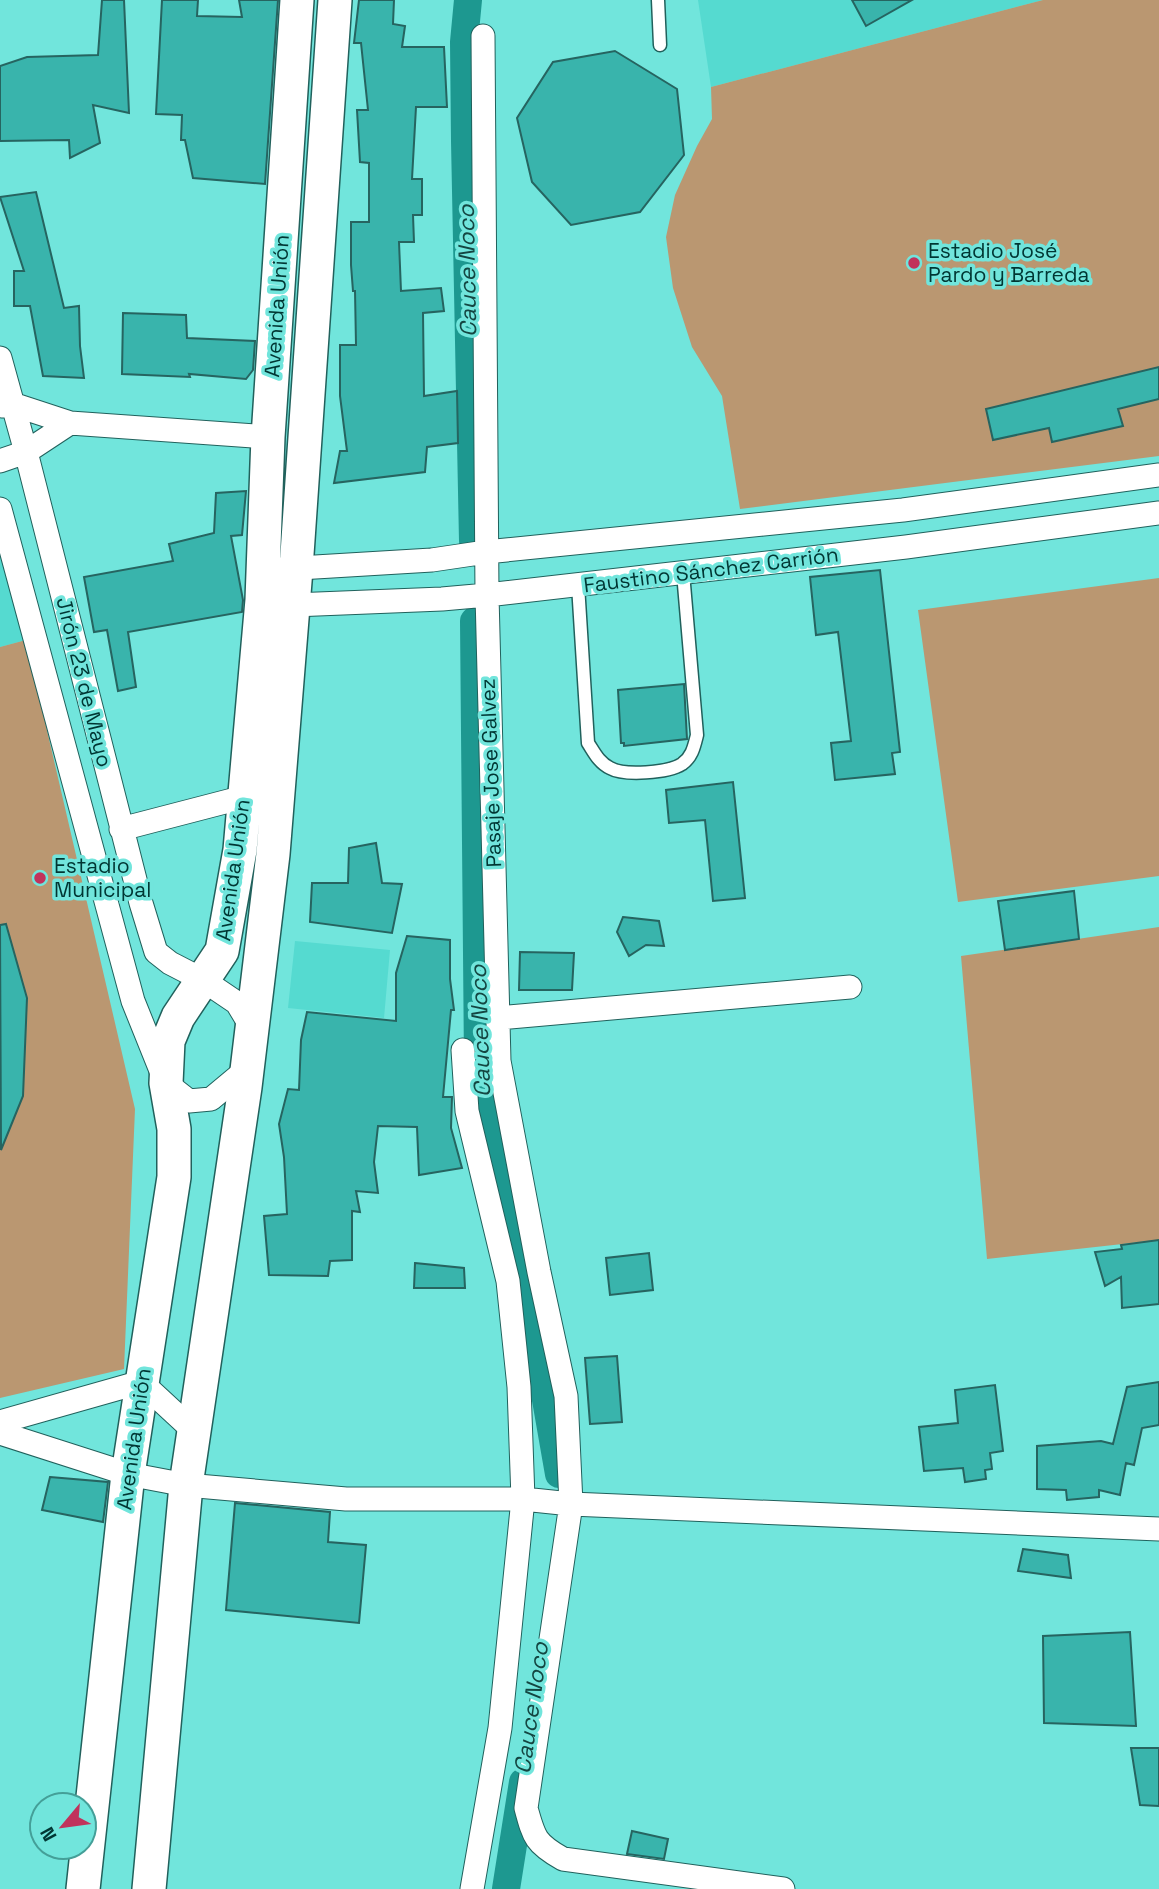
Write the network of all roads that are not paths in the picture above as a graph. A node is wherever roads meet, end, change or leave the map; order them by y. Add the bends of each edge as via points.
1 (297, 0) edge
2 (335, 0) edge
3 (658, 0) edge
4 (482, 36) dead end
5 (660, 45) dead end
6 (0, 358) edge
7 (6, 405) edge
8 (70, 423) junction
9 (268, 437) junction
10 (26, 452) junction
11 (0, 461) edge
12 (1159, 475) edge
13 (0, 509) edge
14 (903, 510) junction
15 (1159, 513) edge
16 (906, 547) junction
17 (486, 552) junction
18 (296, 569) junction
19 (682, 573) junction
20 (578, 585) junction
21 (273, 591) junction
22 (486, 595) junction
23 (244, 797) junction
24 (121, 829) junction
25 (203, 980) junction
26 (850, 986) dead end
27 (498, 1018) junction
28 (252, 1028) junction
29 (463, 1050) dead end
30 (247, 1069) junction
31 (166, 1083) junction
32 (142, 1382) junction
33 (0, 1422) edge
34 (194, 1432) junction
35 (0, 1433) edge
36 (128, 1474) junction
37 (186, 1485) junction
38 (523, 1499) junction
39 (571, 1504) junction
40 (1159, 1529) edge
41 (83, 1889) edge
42 (149, 1889) edge
43 (472, 1889) edge
44 (783, 1889) edge

1 - 9 main road, Avenida Unión
2 - 18 main road, Avenida Unión
3 - 5 lane
4 - 17 street, Pasaje Jose Galvez
6 - 7 street, Jirón 23 de Mayo
7 - 8 street
7 - 10 street, Jirón 23 de Mayo
8 - 9 street
8 - 10 street
9 - 21 main road, Avenida Unión
10 - 11 street
10 - 24 street, Jirón 23 de Mayo
12 - 14 street, Faustino Sánchez Carrión
13 - 31 street, Jirón 23 de Mayo via 133,1001
14 - 16 street
14 - 17 street, Faustino Sánchez Carrión
15 - 16 street, Faustino Sánchez Carrión
16 - 19 street, Faustino Sánchez Carrión
17 - 18 street, Faustino Sánchez Carrión
17 - 22 street, Pasaje Jose Galvez
18 - 21 main road, Avenida Unión
19 - 20 street, Faustino Sánchez Carrión
19 - 20 lane via 697,736 693,753 667,770 625,773 610,769 589,743
20 - 22 street, Faustino Sánchez Carrión
21 - 22 street, Faustino Sánchez Carrión via 442,599
21 - 23 main road, Avenida Unión
21 - 28 main road, Avenida Unión via 273,854
22 - 27 street, Pasaje Jose Galvez
23 - 24 street
23 - 25 main road, Avenida Unión via 240,850 222,951
24 - 25 street, Jirón 23 de Mayo via 156,951
25 - 28 street via 237,1003
25 - 31 main road, Avenida Unión via 168,1041
26 - 27 street
27 - 39 street, Pasaje Jose Galvez via 499,1061 566,1396
28 - 30 main road, Avenida Unión
29 - 38 street via 467,1111 508,1281 519,1387
30 - 31 street via 211,1098 189,1101
30 - 34 main road, Avenida Unión
31 - 32 main road, Avenida Unión via 174,1129 174,1177
32 - 33 street
32 - 34 street
32 - 36 main road, Avenida Unión
34 - 37 main road, Avenida Unión
35 - 36 street
36 - 37 street
36 - 41 main road, Avenida Unión
37 - 38 street via 346,1499
37 - 42 main road, Avenida Unión
38 - 39 street
38 - 43 street via 500,1728
39 - 40 street
39 - 44 street, Pasaje Jose Galvez via 526,1808 532,1831 543,1848 563,1859

